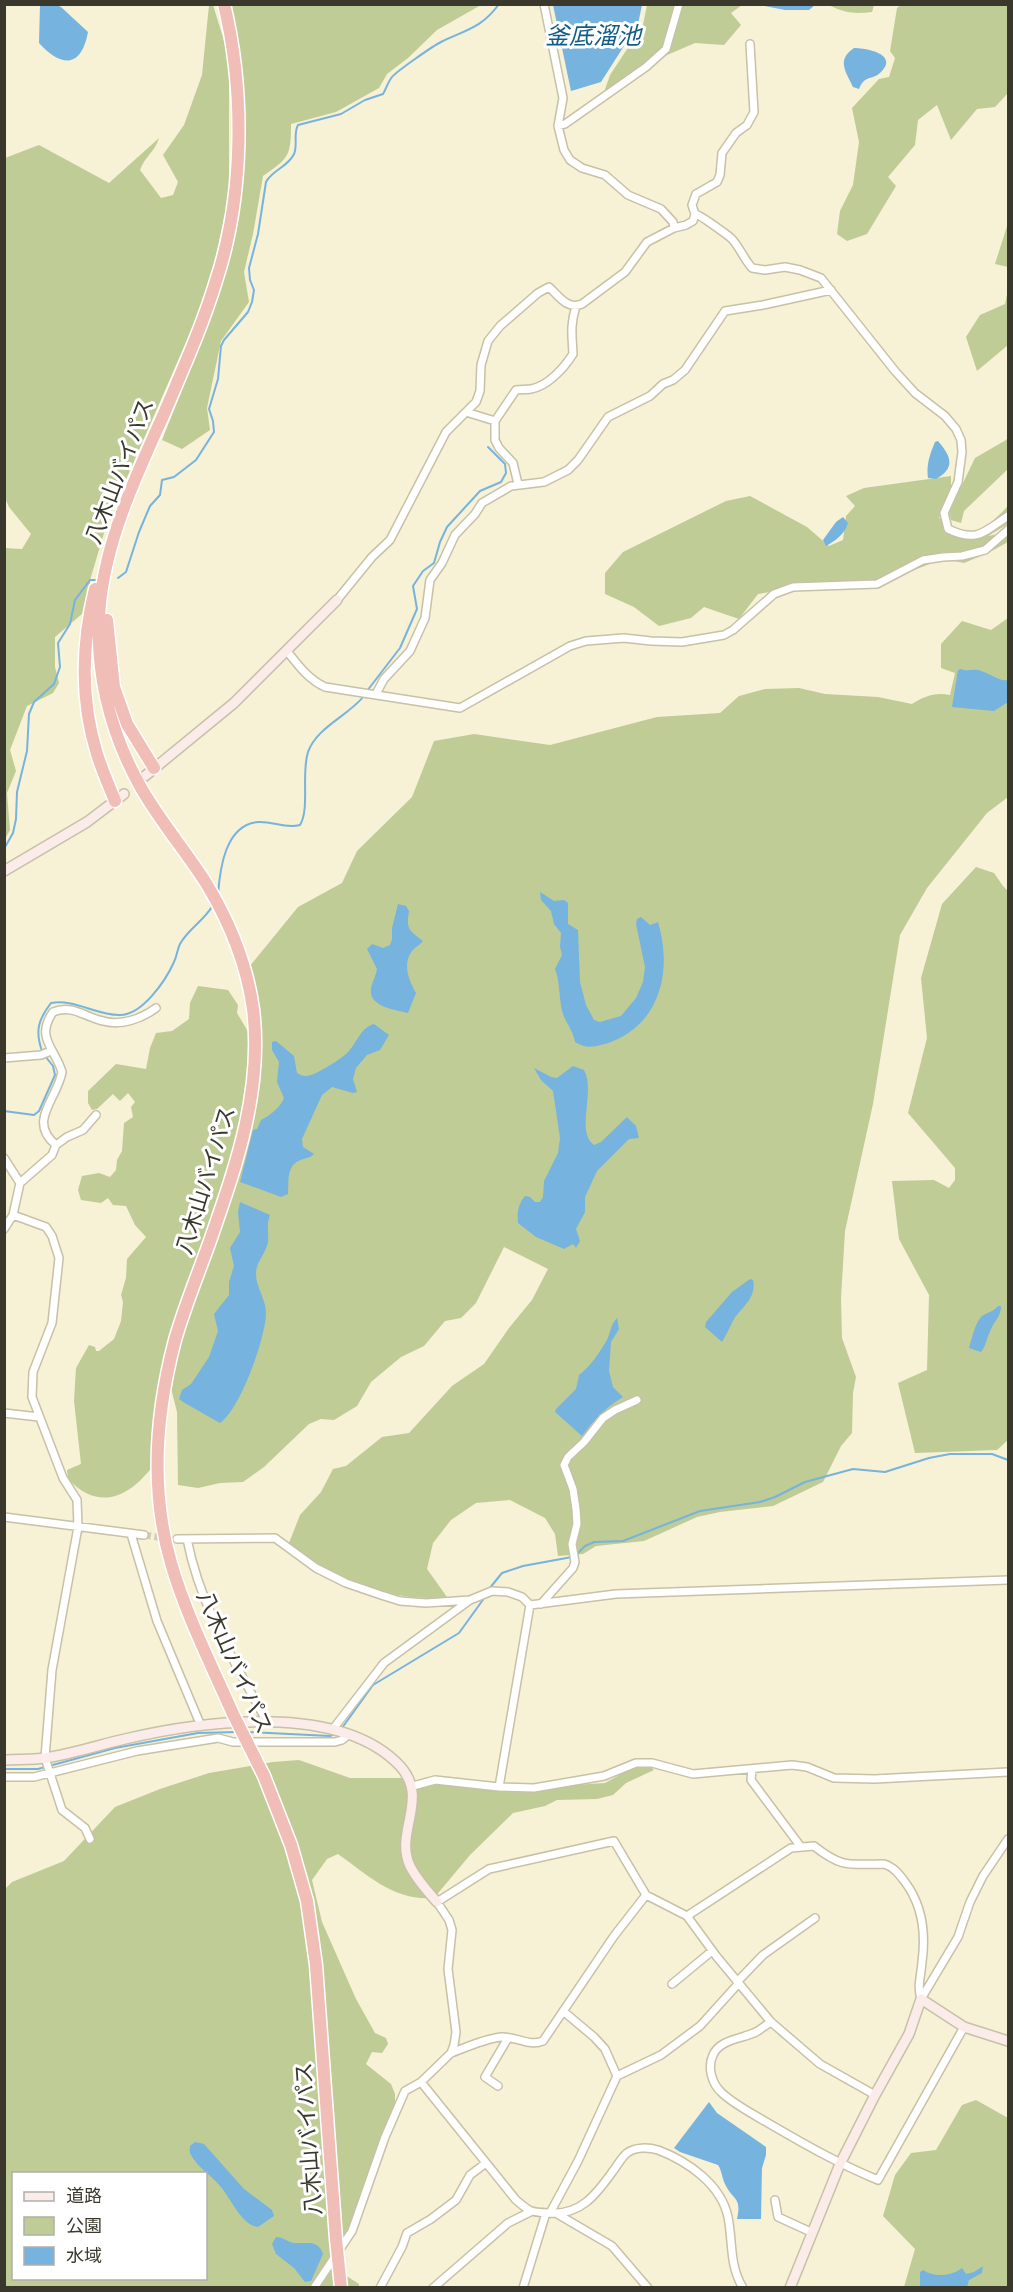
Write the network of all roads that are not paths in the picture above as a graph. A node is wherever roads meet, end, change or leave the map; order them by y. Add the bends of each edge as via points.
1 (224, 4) edge
2 (544, 4) edge
3 (679, 4) edge
4 (750, 44) dead end
5 (558, 126) junction
6 (695, 214) junction
7 (674, 228) junction
8 (831, 290) junction
9 (576, 306) junction
10 (466, 412) junction
11 (495, 421) junction
12 (518, 484) junction
13 (1008, 516) edge
14 (117, 527) junction
15 (1008, 530) edge
16 (107, 564) junction
17 (337, 600) joint
18 (286, 651) junction
19 (376, 694) junction
20 (150, 772) joint
21 (119, 798) joint
22 (4, 871) edge
23 (156, 1008) dead end
24 (50, 1051) junction
25 (4, 1058) edge
26 (96, 1115) dead end
27 (56, 1144) junction
28 (4, 1158) edge
29 (20, 1183) junction
30 (14, 1215) junction
31 (4, 1229) edge
32 (637, 1400) dead end
33 (4, 1413) edge
34 (39, 1417) junction
35 (4, 1517) edge
36 (78, 1527) junction
37 (131, 1534) junction
38 (144, 1535) tunnel mouth
39 (177, 1539) dead end
40 (188, 1539) junction
41 (1008, 1580) edge
42 (470, 1600) junction
43 (541, 1604) junction
44 (530, 1605) junction
45 (267, 1722) junction
46 (201, 1726) junction
47 (333, 1729) junction
48 (349, 1734) junction
49 (45, 1758) junction
50 (4, 1760) edge
51 (752, 1770) junction
52 (1008, 1772) edge
53 (50, 1774) junction
54 (4, 1777) edge
55 (412, 1786) junction
56 (499, 1787) junction
57 (90, 1839) dead end
58 (1008, 1839) edge
59 (801, 1846) junction
60 (646, 1895) junction
61 (438, 1902) junction
62 (687, 1916) junction
63 (815, 1918) dead end
64 (712, 1951) junction
65 (738, 1983) junction
66 (672, 1984) dead end
67 (921, 1999) junction
68 (563, 2011) junction
69 (771, 2022) junction
70 (964, 2027) junction
71 (508, 2038) junction
72 (1008, 2041) edge
73 (451, 2053) junction
74 (617, 2076) junction
75 (421, 2082) junction
76 (498, 2086) dead end
77 (875, 2094) junction
78 (486, 2163) junction
79 (840, 2164) junction
80 (775, 2200) dead end
81 (530, 2212) junction
82 (548, 2213) junction
83 (559, 2214) junction
84 (813, 2233) junction
85 (314, 2288) edge
86 (340, 2288) edge
87 (380, 2288) edge
88 (433, 2288) edge
89 (523, 2288) edge
90 (648, 2288) edge
91 (743, 2288) edge
92 (790, 2288) edge

1 - 14 highway, 八木山バイパス via 232,37 238,141 228,237 193,346
2 - 5 street via 563,98
3 - 5 street via 666,49 601,100
4 - 6 street via 754,112 722,153 717,182 693,199
5 - 7 street via 570,160 605,175 628,195 661,209
6 - 7 street via 693,221
6 - 8 street via 731,238 752,268 800,270 821,278
7 - 9 street via 647,242 625,272
8 - 12 street via 725,311 685,370 650,396 608,417 568,470 544,482
8 - 13 street via 895,371 956,429 962,459 958,482 944,513 948,529 972,537
9 - 10 street via 567,304 549,287 500,326 488,341 481,365 480,391
9 - 11 street via 570,334 573,354 569,360 543,384 516,390
10 - 11 street
10 - 17 street via 446,432 390,540
11 - 12 street via 495,440 513,463
12 - 19 street via 482,502 455,535 430,580 425,618 410,651 384,679
14 - 16 highway, 八木山バイパス
14 - 20 highway via 106,609 107,640 114,687
15 - 19 street via 985,550 923,560 877,584 793,587 774,594 724,635 682,642 624,638 570,646 460,708
16 - 21 highway via 99,574 92,601 85,639 84,679 96,753
16 - 86 highway, 八木山バイパス, bridge via 98,644 106,703 140,786 222,912 234,938 253,1007 256,1044 247,1128 166,1377 158,1450 162,1521 184,1604 264,1776 291,1845 307,1901 316,1965
17 - 18 street
18 - 19 street via 325,687
18 - 20 street via 234,703
21 - 22 street via 87,822
23 - 24 street via 129,1022 118,1023 103,1022 70,1008 60,1009 53,1012 46,1024
24 - 25 street
24 - 27 street via 62,1072 43,1128 46,1137
26 - 27 street via 83,1130
27 - 29 street via 52,1155
28 - 29 street
29 - 30 street
30 - 31 street
30 - 34 street via 46,1227 59,1258 52,1323 33,1372 32,1397
32 - 43 street via 603,1418 568,1457 564,1469 576,1509 572,1544 575,1562
33 - 34 street
34 - 36 street via 63,1479 77,1500
35 - 36 street
36 - 37 street
36 - 49 street via 52,1670
37 - 38 street
37 - 46 street via 157,1621
39 - 40 street
40 - 42 street via 275,1538 316,1568 381,1595 426,1603
40 - 45 street via 193,1566 220,1636
41 - 43 street via 616,1594
42 - 44 street via 492,1591 508,1592
42 - 47 street via 384,1663
43 - 44 street
44 - 56 street
45 - 46 street
45 - 47 street
46 - 49 street via 127,1738
47 - 48 street
48 - 53 street via 335,1742 233,1742 218,1737 137,1750
48 - 55 street via 392,1759
49 - 50 street
49 - 53 street
51 - 52 street via 792,1765 834,1778 875,1779
51 - 56 street via 693,1774 652,1763 636,1763 585,1780 534,1788
51 - 59 street via 751,1780
53 - 54 street
53 - 57 street via 62,1810 85,1828
55 - 56 street via 435,1780
55 - 61 street via 407,1854 410,1866
58 - 67 street via 983,1876 958,1937
59 - 62 street via 791,1848
59 - 67 street via 814,1846 840,1863 891,1866 901,1876 922,1916 924,1943 918,1987
60 - 61 street via 614,1841 489,1869
60 - 62 street
60 - 68 street
61 - 73 street via 452,1930 448,1969 456,2032
62 - 64 street
63 - 65 street via 763,1955
64 - 65 street
64 - 66 street
65 - 69 street
65 - 74 street via 700,2026 661,2055
67 - 70 street
67 - 77 street via 909,2034
68 - 71 street via 543,2041 536,2044
68 - 74 street via 605,2049
69 - 77 street via 820,2064
69 - 79 street via 718,2048 712,2056 710,2075 722,2093
70 - 72 street
70 - 79 street via 878,2180
71 - 73 street via 482,2041
71 - 76 street via 485,2078
73 - 75 street
74 - 82 street via 578,2161
75 - 78 street
75 - 85 street via 405,2091 352,2231
77 - 79 street
78 - 81 street
78 - 87 street via 470,2175 456,2200 407,2233
79 - 84 street
80 - 84 street via 778,2217
81 - 82 street
81 - 88 street via 508,2223
82 - 83 street
82 - 89 street
83 - 90 street via 612,2246
83 - 91 street via 583,2206 595,2196 627,2152 638,2148 657,2150 704,2177 721,2199 728,2216 735,2275
84 - 92 street

